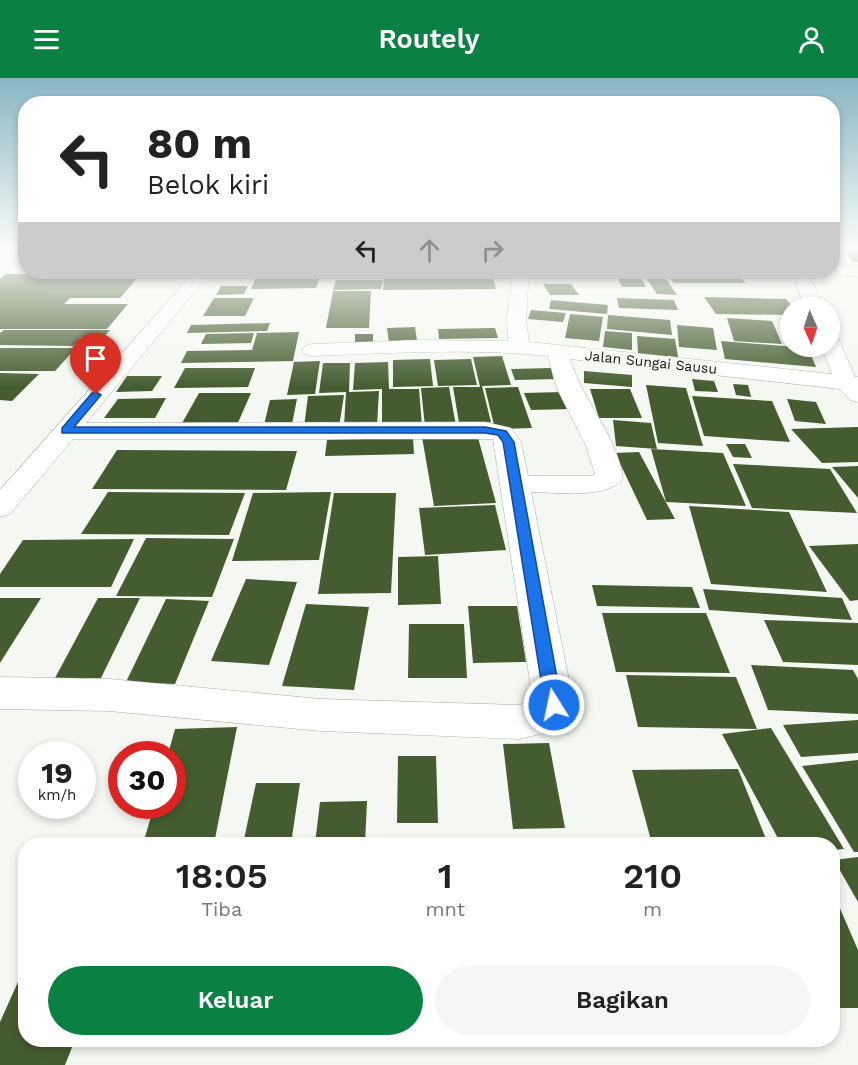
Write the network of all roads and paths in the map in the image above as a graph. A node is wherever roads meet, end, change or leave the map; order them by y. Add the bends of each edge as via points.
1 (182, 296) edge
2 (518, 296) edge
3 (520, 347) junction
4 (312, 350) dead end
5 (556, 351) junction
6 (838, 357) edge
7 (854, 387) edge
8 (65, 430) junction
9 (514, 484) junction
10 (0, 508) edge
11 (0, 693) edge

1 - 8 street
2 - 3 street via 515,333
3 - 4 street, Jalan Sungai Sausu
3 - 5 street, Jalan Sungai Sausu
5 - 7 street, Jalan Sungai Sausu
5 - 9 street via 609,478 597,484
6 - 7 street
8 - 9 street via 496,431 507,437
8 - 10 street
9 - 11 street via 554,705 543,718 519,722 321,715 109,695

